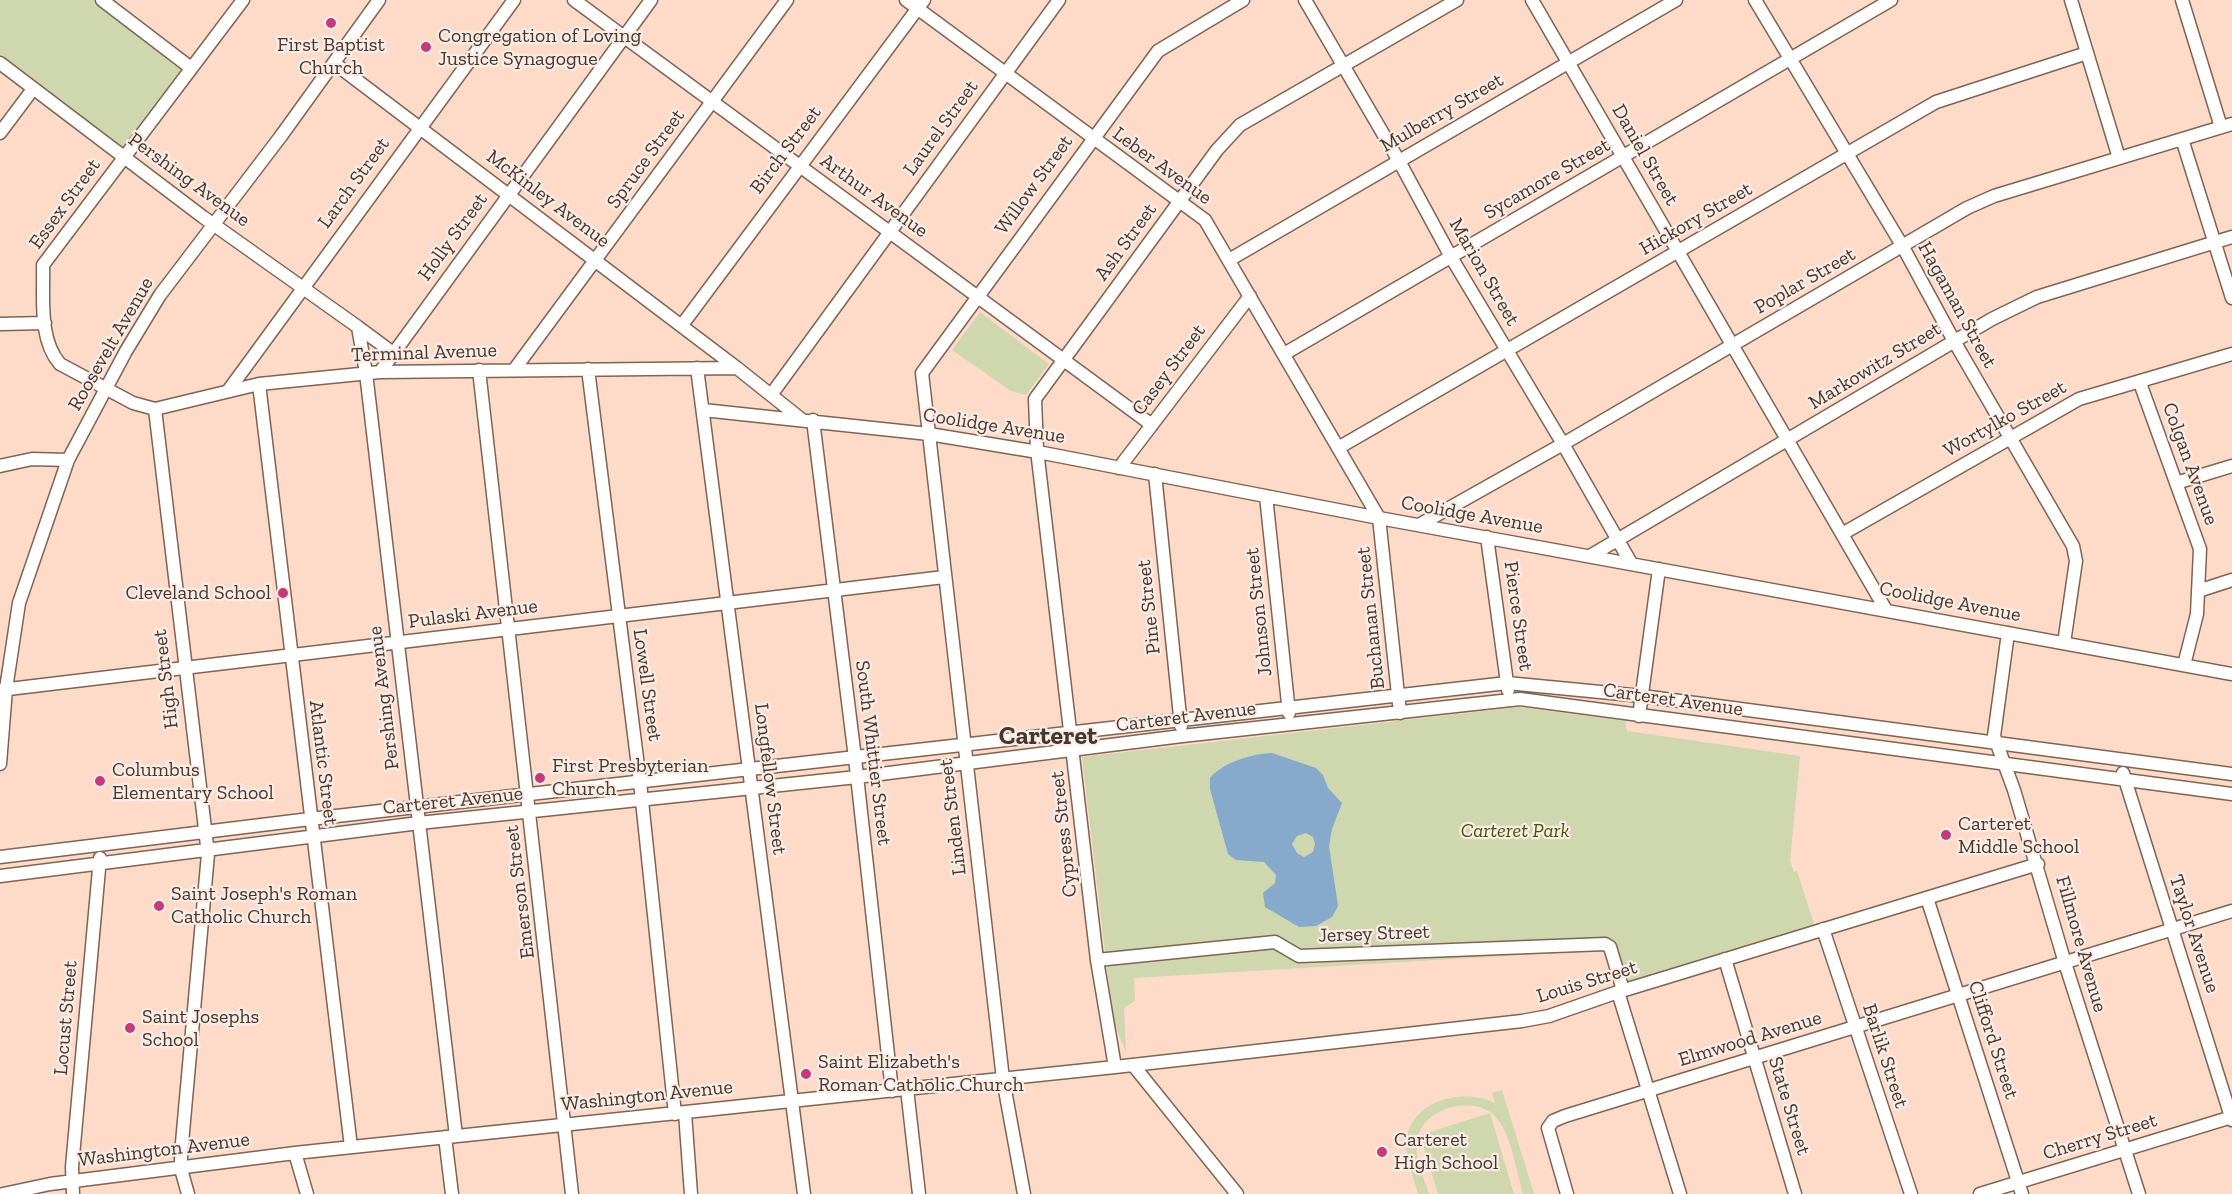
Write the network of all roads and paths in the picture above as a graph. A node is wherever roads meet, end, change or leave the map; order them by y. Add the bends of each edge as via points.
1 (102, 0) edge
2 (243, 0) edge
3 (379, 0) edge
4 (514, 0) edge
5 (574, 0) edge
6 (651, 0) edge
7 (787, 0) edge
8 (906, 0) edge
9 (1059, 0) edge
10 (1243, 0) edge
11 (1305, 0) edge
12 (1458, 0) edge
13 (1532, 0) edge
14 (1676, 0) edge
15 (1755, 0) edge
16 (1891, 0) edge
17 (2071, 0) edge
18 (2182, 0) edge
19 (921, 4) edge
20 (624, 37) junction
21 (2087, 53) junction
22 (1789, 59) junction
23 (1568, 62) junction
24 (0, 63) edge
25 (334, 63) junction
26 (1344, 66) junction
27 (191, 68) junction
28 (1005, 74) junction
29 (33, 89) junction
30 (712, 101) junction
31 (2226, 126) edge
32 (420, 127) junction
33 (0, 133) edge
34 (1092, 139) junction
35 (2182, 139) junction
36 (1848, 153) junction
37 (1624, 156) junction
38 (124, 157) junction
39 (2119, 158) junction
40 (1399, 161) junction
41 (799, 165) junction
42 (508, 194) junction
43 (1179, 202) junction
44 (214, 223) junction
45 (890, 232) junction
46 (2232, 237) edge
47 (2215, 243) junction
48 (1903, 247) junction
49 (1678, 252) junction
50 (1451, 257) junction
51 (595, 260) junction
52 (1229, 260) junction
53 (303, 287) junction
54 (977, 296) junction
55 (1250, 296) junction
56 (2232, 298) edge
57 (0, 324) edge
58 (45, 324) junction
59 (682, 325) junction
60 (358, 327) junction
61 (1954, 341) junction
62 (1734, 345) junction
63 (1508, 351) junction
64 (393, 353) junction
65 (1284, 354) junction
66 (2232, 354) edge
67 (1064, 360) junction
68 (697, 368) junction
69 (737, 368) junction
70 (588, 369) junction
71 (479, 370) junction
72 (514, 370) junction
73 (380, 372) junction
74 (366, 373) junction
75 (2140, 383) junction
76 (259, 384) junction
77 (108, 389) junction
78 (228, 391) junction
79 (771, 395) junction
80 (155, 409) junction
81 (702, 410) junction
82 (807, 420) junction
83 (1152, 425) junction
84 (929, 434) junction
85 (2010, 438) junction
86 (1788, 440) junction
87 (1563, 444) junction
88 (1338, 448) junction
89 (1038, 452) junction
90 (68, 460) junction
91 (0, 466) edge
92 (2232, 466) edge
93 (1119, 468) junction
94 (1155, 474) junction
95 (2176, 483) junction
96 (1266, 496) junction
97 (1379, 518) junction
98 (1419, 525) junction
99 (1842, 534) junction
100 (1487, 537) junction
101 (1618, 539) junction
102 (1590, 556) junction
103 (1631, 563) junction
104 (1659, 568) junction
105 (944, 578) junction
106 (2232, 580) edge
107 (833, 591) junction
108 (2199, 591) junction
109 (728, 604) junction
110 (1886, 610) junction
111 (618, 617) junction
112 (509, 630) junction
113 (2008, 633) junction
114 (397, 643) junction
115 (2064, 643) junction
116 (290, 656) junction
117 (2184, 665) junction
118 (184, 669) junction
119 (2232, 674) edge
120 (1507, 683) junction
121 (3, 689) edge
122 (1399, 694) junction
123 (1642, 696) junction
124 (1509, 700) junction
125 (1288, 706) junction
126 (1749, 711) junction
127 (1400, 713) junction
128 (1639, 716) junction
129 (1180, 718) junction
130 (1290, 725) junction
131 (1747, 730) junction
132 (1907, 732) junction
133 (1073, 733) junction
134 (1182, 736) junction
135 (964, 744) junction
136 (1997, 744) junction
137 (1906, 749) junction
138 (1075, 750) junction
139 (855, 758) junction
140 (2119, 760) junction
141 (966, 763) junction
142 (0, 764) edge
143 (2006, 765) junction
144 (749, 769) junction
145 (2232, 774) edge
146 (857, 777) junction
147 (2125, 779) junction
148 (640, 782) junction
149 (751, 787) junction
150 (528, 794) junction
151 (2232, 794) edge
152 (642, 801) junction
153 (417, 807) junction
154 (531, 812) junction
155 (310, 819) junction
156 (419, 823) junction
157 (205, 832) junction
158 (312, 837) junction
159 (101, 845) junction
160 (207, 849) junction
161 (0, 857) edge
162 (100, 863) junction
163 (2038, 864) junction
164 (0, 876) edge
165 (1928, 898) junction
166 (2232, 911) edge
167 (1823, 930) junction
168 (2172, 930) junction
169 (1725, 959) junction
170 (1097, 960) junction
171 (2065, 963) junction
172 (1621, 991) junction
173 (1958, 995) junction
174 (1855, 1027) junction
175 (1755, 1058) junction
176 (1133, 1065) junction
177 (1115, 1067) junction
178 (1003, 1079) junction
179 (907, 1089) junction
180 (892, 1090) junction
181 (1648, 1090) junction
182 (792, 1101) junction
183 (680, 1113) junction
184 (2232, 1118) edge
185 (566, 1124) junction
186 (451, 1137) junction
187 (351, 1147) junction
188 (2125, 1150) junction
189 (295, 1153) junction
190 (181, 1169) junction
191 (72, 1181) junction
192 (2020, 1188) edge
193 (3, 1194) edge
194 (73, 1194) edge
195 (188, 1194) edge
196 (307, 1194) edge
197 (453, 1194) edge
198 (572, 1194) edge
199 (691, 1194) edge
200 (804, 1194) edge
201 (919, 1194) edge
202 (1024, 1194) edge
203 (1237, 1194) edge
204 (1567, 1194) edge
205 (1680, 1194) edge
206 (1795, 1194) edge
207 (1911, 1194) edge
208 (1980, 1194) edge
209 (2139, 1194) edge

1 - 27 street
2 - 27 street, Essex Street
3 - 25 street, Roosevelt Avenue
4 - 32 street, Larch Street
5 - 20 street, Arthur Avenue
6 - 20 street, Holly Street
7 - 30 street, Spruce Street
8 - 19 street, Leber Avenue
9 - 28 street, Laurel Street
10 - 34 street, Willow Street via 1158,51
11 - 26 street, Marion Street
12 - 26 street, Ash Street
13 - 23 street, Daniel Street
14 - 23 street, Mulberry Street
15 - 22 street, Hagaman Street
16 - 22 street, Sycamore Street
17 - 21 street
18 - 31 street
19 - 28 street, Leber Avenue
19 - 41 street, Birch Street
20 - 30 street, Arthur Avenue
20 - 42 street, Holly Street
21 - 36 street, Hickory Street via 1936,102
21 - 39 street
22 - 36 street, Hagaman Street
22 - 37 street, Sycamore Street
23 - 37 street, Daniel Street
23 - 40 street, Mulberry Street
24 - 29 street, Pershing Avenue
25 - 32 street, McKinley Avenue
25 - 44 street, Roosevelt Avenue
26 - 40 street, Marion Street
26 - 43 street, Ash Street via 1240,126
27 - 38 street, Essex Street
28 - 34 street, Leber Avenue
28 - 45 street, Laurel Street
29 - 33 street
29 - 38 street, Pershing Avenue
30 - 41 street, Arthur Avenue
30 - 51 street, Spruce Street
31 - 35 street, Poplar Street
32 - 42 street, McKinley Avenue
32 - 53 street, Larch Street
34 - 43 street, Leber Avenue
34 - 54 street, Willow Street
35 - 39 street, Poplar Street
35 - 47 street
36 - 48 street, Hagaman Street
36 - 49 street, Hickory Street
37 - 49 street, Daniel Street
37 - 50 street, Sycamore Street
38 - 44 street, Pershing Avenue
38 - 58 street, Essex Street via 43,265
39 - 48 street, Poplar Street via 1994,196
40 - 50 street, Marion Street
40 - 52 street, Mulberry Street
41 - 45 street, Arthur Avenue
41 - 59 street, Birch Street
42 - 51 street, McKinley Avenue
42 - 64 street, Holly Street
43 - 52 street, Leber Avenue via 1204,220
43 - 67 street, Ash Street
44 - 53 street, Pershing Avenue
44 - 77 street, Roosevelt Avenue via 141,324
45 - 54 street, Arthur Avenue
45 - 79 street, Laurel Street
46 - 47 street, Markowitz Street
47 - 56 street
47 - 61 street, Markowitz Street via 2037,297
48 - 61 street, Hagaman Street
48 - 62 street, Poplar Street
49 - 62 street, Daniel Street
49 - 63 street, Hickory Street
50 - 63 street, Marion Street
50 - 65 street, Sycamore Street
51 - 59 street, McKinley Avenue
51 - 72 street, Spruce Street
52 - 55 street, Leber Avenue
53 - 60 street, Pershing Avenue
53 - 78 street, Larch Street
54 - 67 street, Arthur Avenue
54 - 84 street, Willow Street via 922,370
55 - 65 street, Leber Avenue
55 - 83 street, Casey Street
57 - 58 street
58 - 77 street, Essex Street via 52,354 60,364
59 - 69 street, McKinley Avenue
60 - 64 street, Pershing Avenue
60 - 74 street, Pershing Avenue
61 - 85 street, Hagaman Street
61 - 86 street, Markowitz Street
62 - 86 street, Daniel Street
62 - 87 street, Poplar Street
63 - 87 street, Marion Street
63 - 88 street, Hickory Street
64 - 73 street, Holly Street
65 - 88 street, Leber Avenue
66 - 75 street, Wortylko Street
67 - 83 street, Arthur Avenue
67 - 89 street, Ash Street via 1035,399
68 - 69 street
68 - 70 street, Terminal Avenue
68 - 81 street, Longfellow Street
69 - 79 street, McKinley Avenue
70 - 72 street, Terminal Avenue
70 - 111 street, Lowell Street
71 - 72 street, Terminal Avenue
71 - 73 street, Terminal Avenue
71 - 112 street, Emerson Street
73 - 74 street, Terminal Avenue
74 - 76 street, Terminal Avenue
74 - 114 street, Pershing Avenue
75 - 85 street, Wortylko Street via 2079,399
75 - 95 street, Colgan Avenue
76 - 78 street, Terminal Avenue
76 - 116 street, Atlantic Street
77 - 80 street, Essex Street via 139,406
77 - 90 street, Roosevelt Avenue
78 - 80 street, Terminal Avenue
79 - 82 street, McKinley Avenue
80 - 118 street, High Street
81 - 82 street, Coolidge Avenue
81 - 109 street, Longfellow Street
82 - 84 street, Coolidge Avenue
82 - 107 street, South Whittier Street
83 - 93 street, Casey Street
84 - 89 street, Coolidge Avenue
84 - 105 street, Linden Street
85 - 99 street, Wortylko Street
85 - 115 street, Hagaman Street via 2073,546 2076,561
86 - 99 street, Daniel Street
86 - 101 street, Markowitz Street
87 - 98 street, Poplar Street
87 - 101 street, Marion Street
88 - 97 street, Leber Avenue
89 - 93 street, Coolidge Avenue
89 - 133 street, Cypress Street
90 - 91 street via 32,459
90 - 121 street, Roosevelt Avenue via 19,603
92 - 95 street
93 - 94 street, Coolidge Avenue
94 - 96 street, Coolidge Avenue
94 - 129 street, Pine Street
95 - 108 street, Colgan Avenue via 2200,549
96 - 97 street, Coolidge Avenue
96 - 125 street, Johnson Street
97 - 98 street, Coolidge Avenue
97 - 122 street, Buchanan Street
98 - 100 street, Coolidge Avenue
99 - 110 street, Daniel Street
100 - 102 street, Coolidge Avenue
100 - 120 street, Pierce Street
101 - 102 street, Markowitz Street
101 - 103 street, Marion Street
102 - 103 street, Coolidge Avenue
103 - 104 street, Coolidge Avenue
104 - 110 street, Coolidge Avenue
104 - 123 street
105 - 107 street, Pulaski Avenue
105 - 135 street, Linden Street
106 - 108 street
107 - 109 street, Pulaski Avenue
107 - 139 street, South Whittier Street
108 - 117 street, Colgan Avenue
109 - 111 street, Pulaski Avenue
109 - 144 street, Longfellow Street
110 - 113 street, Coolidge Avenue
111 - 112 street, Pulaski Avenue
111 - 148 street, Lowell Street
112 - 114 street, Pulaski Avenue
112 - 150 street, Emerson Street
113 - 115 street, Coolidge Avenue
113 - 136 street, Fillmore Avenue via 1994,736
114 - 116 street, Pulaski Avenue
114 - 153 street, Pershing Avenue
115 - 117 street, Coolidge Avenue
116 - 118 street, Pulaski Avenue
116 - 155 street, Atlantic Street
117 - 119 street, Coolidge Avenue
118 - 121 street, Pulaski Avenue
118 - 157 street, High Street
120 - 122 street, Carteret Avenue
120 - 123 street, Carteret Avenue
120 - 124 street, Pierce Street
121 - 142 street, Roosevelt Avenue
122 - 125 street, Carteret Avenue
122 - 127 street, Buchanan Street
123 - 126 street, Carteret Avenue
123 - 128 street
124 - 127 street, Carteret Avenue
124 - 128 street, Carteret Avenue
125 - 129 street, Carteret Avenue
125 - 130 street, Johnson Street
126 - 131 street
126 - 132 street, Carteret Avenue
127 - 130 street, Carteret Avenue
128 - 131 street, Carteret Avenue
129 - 133 street, Carteret Avenue
129 - 134 street, Pine Street
130 - 134 street, Carteret Avenue
131 - 137 street, Carteret Avenue
132 - 136 street, Carteret Avenue
132 - 137 street
133 - 135 street, Carteret Avenue
133 - 138 street, Cypress Street
134 - 138 street, Carteret Avenue
135 - 139 street, Carteret Avenue
135 - 141 street, Linden Street
136 - 140 street, Carteret Avenue
136 - 143 street, Fillmore Avenue
137 - 143 street, Carteret Avenue
138 - 141 street, Carteret Avenue
138 - 170 street, Cypress Street
139 - 144 street, Carteret Avenue
139 - 146 street, South Whittier Street
140 - 145 street, Carteret Avenue
140 - 147 street, Taylor Avenue
141 - 146 street, Carteret Avenue
141 - 178 street, Linden Street
143 - 147 street, Carteret Avenue
143 - 163 street, Fillmore Avenue
144 - 148 street, Carteret Avenue
144 - 149 street, Longfellow Street
146 - 149 street, Carteret Avenue
146 - 180 street, South Whittier Street
147 - 151 street, Carteret Avenue
147 - 168 street, Taylor Avenue
148 - 150 street, Carteret Avenue
148 - 152 street, Lowell Street
149 - 152 street, Carteret Avenue
149 - 182 street, Longfellow Street
150 - 153 street, Carteret Avenue
150 - 154 street, Emerson Street
152 - 154 street, Carteret Avenue
152 - 183 street, Lowell Street
153 - 155 street, Carteret Avenue
153 - 156 street, Pershing Avenue
154 - 156 street, Carteret Avenue
154 - 185 street, Emerson Street
155 - 157 street, Carteret Avenue
155 - 158 street, Atlantic Street
156 - 158 street, Carteret Avenue
156 - 186 street, Pershing Avenue
157 - 159 street, Carteret Avenue
157 - 160 street, High Street
158 - 160 street, Carteret Avenue
158 - 187 street, Atlantic Street
159 - 161 street, Carteret Avenue
159 - 162 street, Locust Street
160 - 162 street, Carteret Avenue
160 - 190 street, High Street
162 - 164 street, Carteret Avenue
162 - 191 street, Locust Street
163 - 165 street, Louis Street
163 - 171 street, Fillmore Avenue
165 - 167 street, Louis Street
165 - 173 street, Clifford Street
166 - 168 street, Elmwood Avenue
167 - 169 street, Louis Street
167 - 174 street, Barlik Street
168 - 171 street, Elmwood Avenue
168 - 184 street, Taylor Avenue
169 - 172 street, Louis Street
169 - 175 street, State Street
170 - 172 street, Jersey Street via 1275,942 1299,956 1603,944 1610,947
170 - 177 street, Cypress Street
171 - 173 street, Elmwood Avenue
171 - 188 street, Fillmore Avenue
172 - 176 street, Louis Street via 1549,1016 1522,1021
172 - 181 street, Jersey Street
173 - 174 street, Elmwood Avenue
173 - 192 street, Clifford Street
174 - 175 street, Elmwood Avenue
174 - 207 street, Barlik Street
175 - 181 street, Elmwood Avenue
175 - 206 street, State Street
176 - 177 street, Washington Avenue
176 - 203 street
177 - 178 street, Washington Avenue
178 - 179 street, Washington Avenue
178 - 202 street, Linden Street
179 - 180 street, Washington Avenue
179 - 201 street
180 - 182 street, Washington Avenue
181 - 204 street, Elmwood Avenue via 1553,1121 1548,1128
181 - 205 street, Jersey Street
182 - 183 street, Washington Avenue
182 - 200 street, Longfellow Street
183 - 185 street, Washington Avenue
183 - 199 street, Lowell Street
184 - 188 street, Cherry Street
185 - 186 street, Washington Avenue
185 - 198 street, Emerson Street
186 - 187 street, Washington Avenue
186 - 197 street, Pershing Avenue
187 - 189 street, Washington Avenue
188 - 192 street, Cherry Street
188 - 209 street, Fillmore Avenue
189 - 190 street, Washington Avenue
189 - 196 street
190 - 191 street, Washington Avenue
190 - 195 street, High Street
191 - 193 street, Washington Avenue
191 - 194 street, Locust Street
192 - 208 street, Cherry Street

